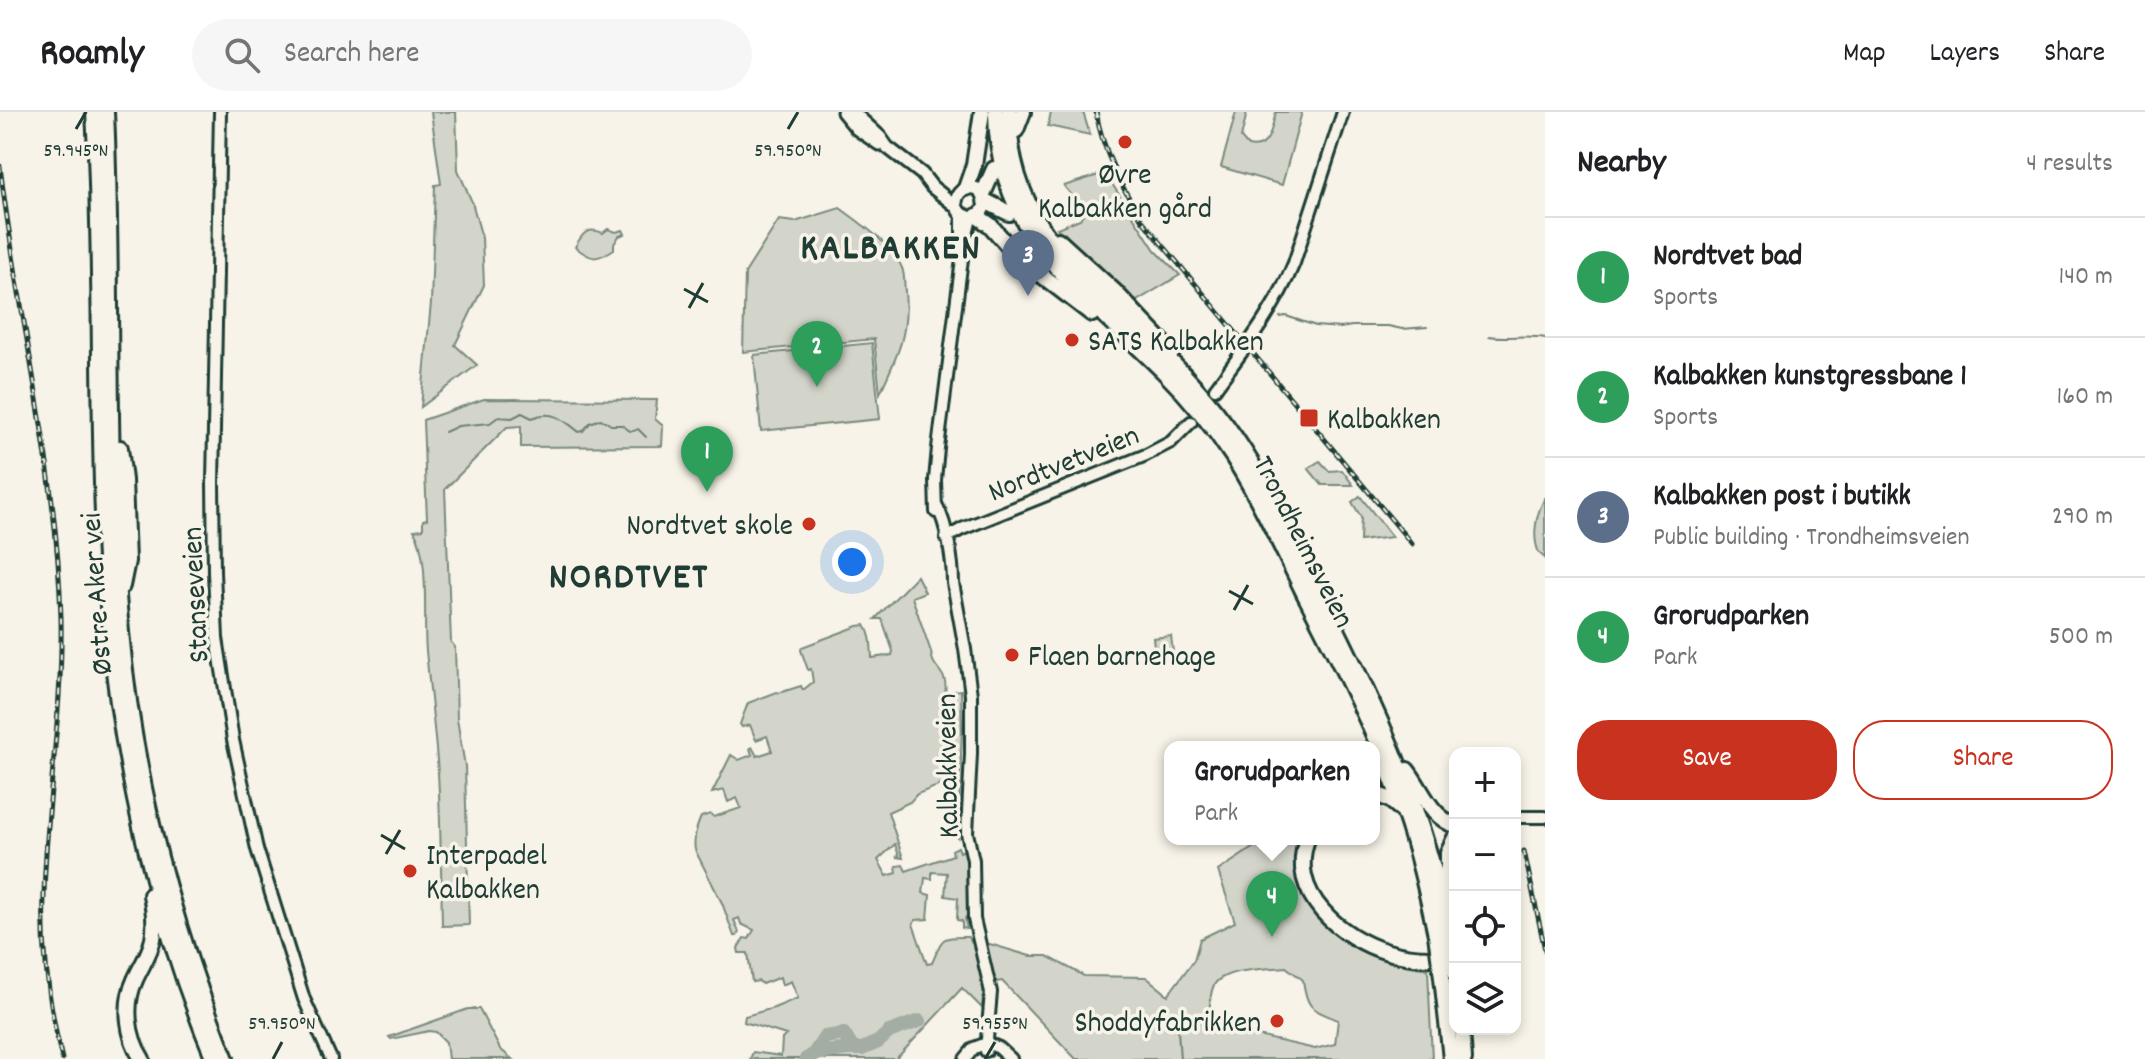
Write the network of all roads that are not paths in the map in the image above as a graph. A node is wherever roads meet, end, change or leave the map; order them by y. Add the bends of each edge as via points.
1 (94, 112) edge
2 (106, 112) edge
3 (220, 112) edge
4 (843, 112) edge
5 (853, 112) edge
6 (982, 112) edge
7 (996, 112) edge
8 (1009, 112) edge
9 (1023, 112) edge
10 (1343, 112) edge
11 (1016, 130) dead end
12 (887, 147) junction
13 (994, 169) dead end
14 (922, 174) junction
15 (963, 190) junction
16 (984, 198) junction
17 (1009, 213) dead end
18 (966, 214) junction
19 (1058, 240) dead end
20 (1124, 334) junction
21 (1189, 379) junction
22 (1215, 389) dead end
23 (1191, 422) dead end
24 (937, 506) junction
25 (946, 538) junction
26 (953, 583) junction
27 (1373, 741) edge
28 (1395, 754) junction
29 (1380, 757) edge
30 (1380, 796) edge
31 (1403, 811) junction
32 (1545, 817) edge
33 (1521, 818) edge
34 (142, 824) junction
35 (1449, 824) edge
36 (1306, 845) edge
37 (1449, 850) edge
38 (1444, 933) junction
39 (1449, 956) edge
40 (1449, 974) edge
41 (1450, 1035) edge
42 (1462, 1035) edge
43 (987, 1047) junction
44 (1007, 1056) edge
45 (143, 1059) edge
46 (214, 1059) edge
47 (226, 1059) edge
48 (331, 1059) edge
49 (968, 1059) edge
50 (1451, 1059) edge
51 (1464, 1059) edge

1 - 34 highway, Østre Aker vei via 108,602 121,717
2 - 47 highway, Østre Aker vei via 112,439 121,452 127,561 118,602 131,713 151,821 183,939
3 - 48 street, Stanseveien via 213,483 217,638 261,864 304,999
4 - 12 main road via 857,129
5 - 12 main road
6 - 15 highway via 974,165
7 - 20 highway, Trondheimsveien via 1003,171 1026,227 1045,255
8 - 21 highway, Trondheimsveien via 1019,182 1044,233 1076,271
9 - 11 highway
10 - 22 street via 1290,272 1272,308
12 - 14 main road
13 - 16 highway
14 - 15 main road via 946,188
14 - 18 main road
15 - 16 main road via 974,188
15 - 18 main road via 956,197
16 - 17 highway
16 - 18 main road via 984,210
18 - 20 highway via 990,225 1018,257
18 - 24 street, Kalbakkveien via 937,457
19 - 21 highway via 1158,335
20 - 27 highway, Trondheimsveien via 1191,401 1234,460
21 - 28 highway, Trondheimsveien via 1256,472
23 - 25 street, Nordtvetveien via 1156,451
24 - 25 street, Kalbakkveien
24 - 26 street, Kalbakkveien via 945,565
25 - 26 street, Kalbakkveien
26 - 43 street, Kalbakkveien via 970,682 967,833 974,919 991,992
28 - 35 highway via 1436,814
28 - 38 highway, Trondheimsveien via 1429,849
29 - 31 highway, Trondheimsveien
30 - 31 highway
31 - 38 highway, Trondheimsveien
32 - 33 street
34 - 45 highway via 155,923 150,951 129,995 128,1019
34 - 46 highway, Østre Aker vei via 183,974
36 - 39 highway via 1306,885 1331,921 1388,952
37 - 38 highway
38 - 40 highway, Trondheimsveien, bridge
41 - 50 highway, Trondheimsveien
42 - 51 highway
43 - 44 street via 995,1046
43 - 49 street via 974,1048

